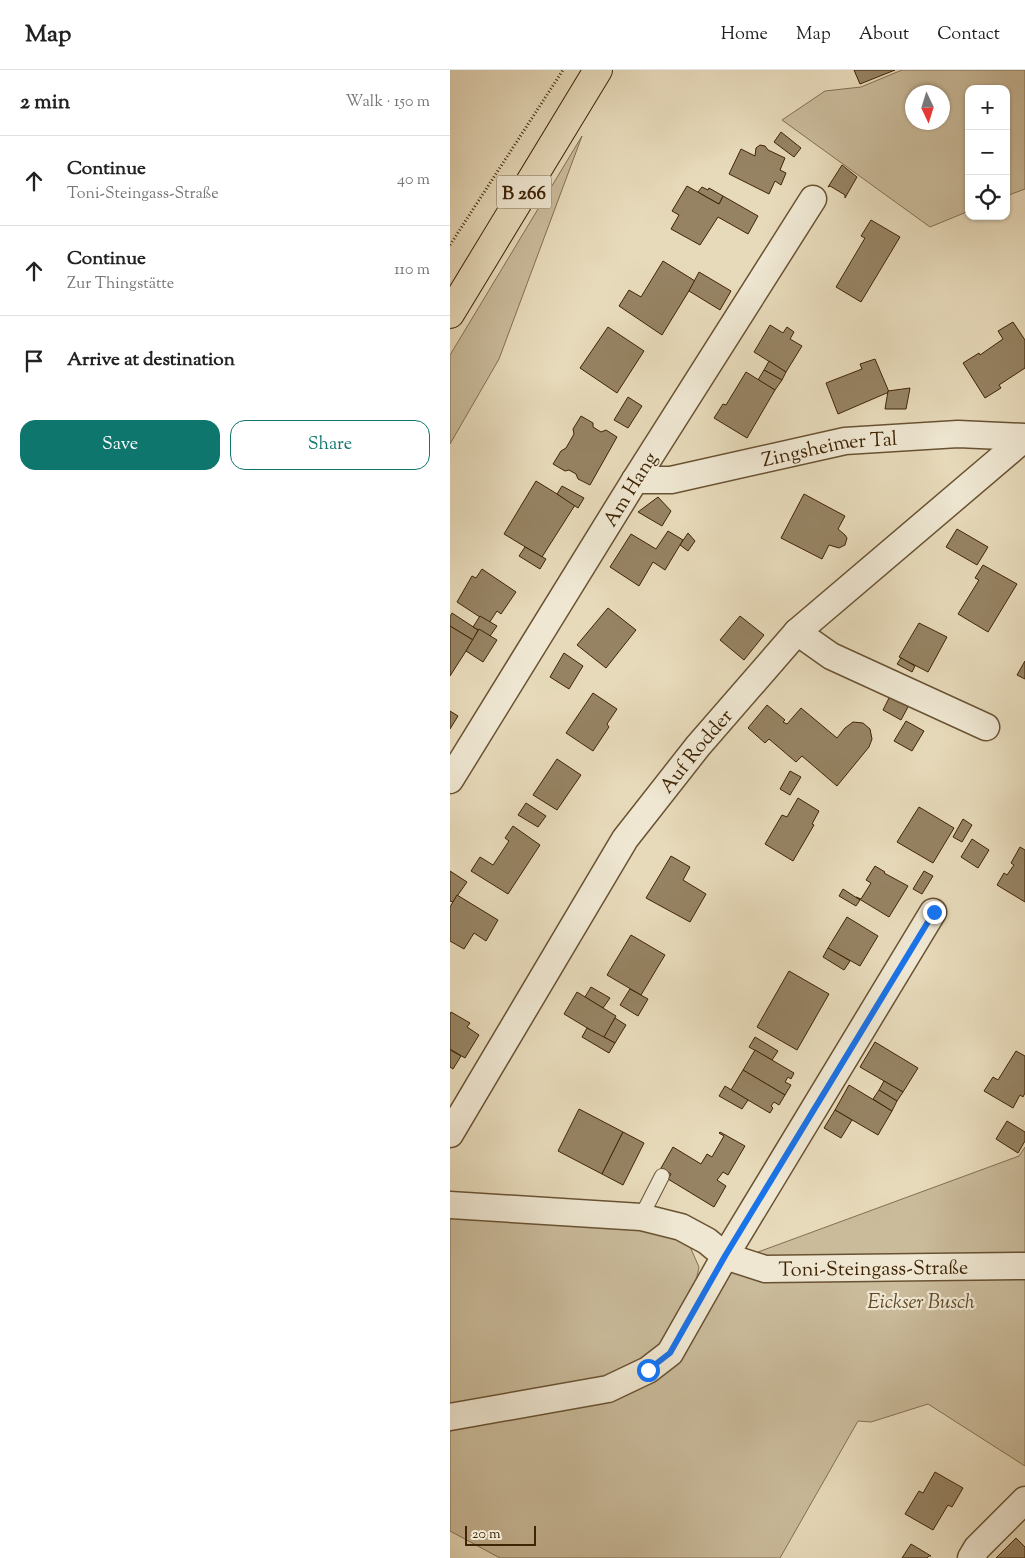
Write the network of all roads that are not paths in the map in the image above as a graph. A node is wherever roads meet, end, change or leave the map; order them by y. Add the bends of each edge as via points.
1 (598, 70) edge
2 (813, 199) dead end
3 (450, 314) edge
4 (1025, 438) edge
5 (635, 480) junction
6 (797, 632) junction
7 (986, 728) dead end
8 (450, 780) edge
9 (934, 912) dead end
10 (450, 1134) edge
11 (662, 1176) dead end
12 (450, 1205) edge
13 (641, 1217) junction
14 (725, 1256) junction
15 (1025, 1266) edge
16 (450, 1417) edge
17 (1025, 1500) edge
18 (971, 1558) edge

1 - 3 main road, B 266
2 - 5 street, Am Hang
4 - 5 street, Zingsheimer Tal via 958,434 845,441 671,480
4 - 6 street, Auf Rodder
5 - 8 street, Am Hang
6 - 7 street via 832,656
6 - 10 street, Auf Rodder via 698,746 625,839
9 - 14 street
11 - 13 lane
12 - 13 street, Toni-Steingass-Straße
13 - 14 street, Toni-Steingass-Straße via 681,1227 707,1241
14 - 15 street, Toni-Steingass-Straße via 765,1269
14 - 16 street via 670,1353 648,1370 608,1389
17 - 18 street

